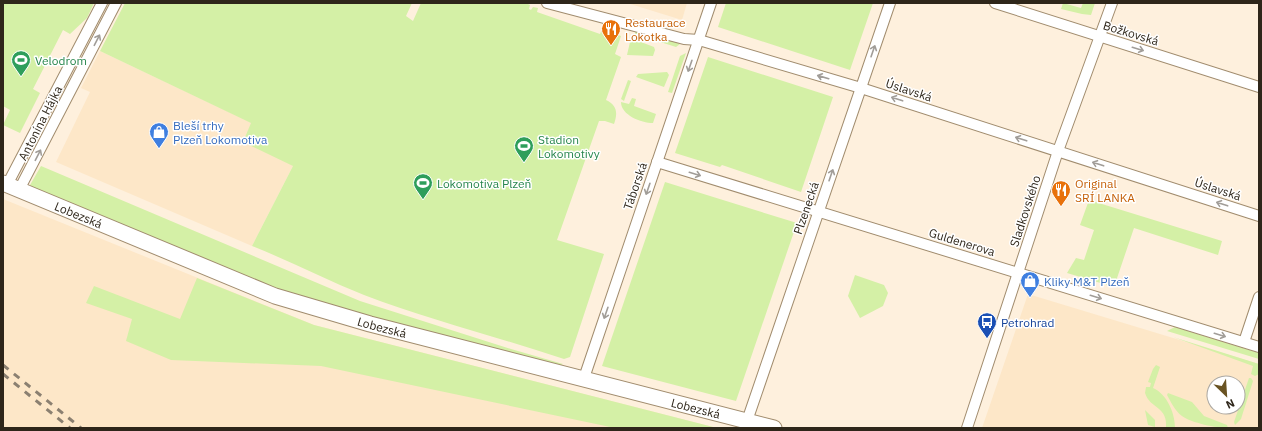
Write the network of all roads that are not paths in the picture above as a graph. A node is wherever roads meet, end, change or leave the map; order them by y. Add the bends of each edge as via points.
1 (102, 3) edge
2 (116, 3) edge
3 (547, 3) edge
4 (711, 3) edge
5 (890, 3) edge
6 (996, 3) edge
7 (1112, 3) edge
8 (1101, 38) junction
9 (699, 40) junction
10 (1259, 87) edge
11 (861, 88) junction
12 (1058, 151) junction
13 (657, 162) junction
14 (10, 186) edge
15 (818, 212) junction
16 (1259, 216) edge
17 (1018, 273) junction
18 (1259, 297) edge
19 (1244, 342) junction
20 (1259, 347) edge
21 (584, 378) junction
22 (746, 421) junction
23 (774, 428) edge
24 (967, 428) edge

1 - 14 street, Antonína Hájka
14 -> 2 street, Antonína Hájka
3 - 9 street, Úslavská via 684,39
4 - 9 street, Táborská
11 -> 5 street, Plzenecká
6 - 8 street, Božkovská
7 - 8 street, Sladkovského
8 -> 10 street, Božkovská
8 - 12 street, Sladkovského
11 -> 9 street, Úslavská
9 -> 13 street, Táborská
12 -> 11 street, Úslavská
15 -> 11 street, Plzenecká
16 -> 12 street, Úslavská
12 - 17 street, Sladkovského
13 -> 15 street, Guldenerova
13 -> 21 street, Táborská
14 - 21 street, Lobezská via 275,296 370,324
15 - 17 street, Guldenerova
15 - 22 street, Plzenecká
17 -> 19 street, Guldenerova
17 - 24 street, Sladkovského
18 - 19 street
19 - 20 street, Guldenerova
21 - 22 street, Lobezská
22 - 23 street, Lobezská

